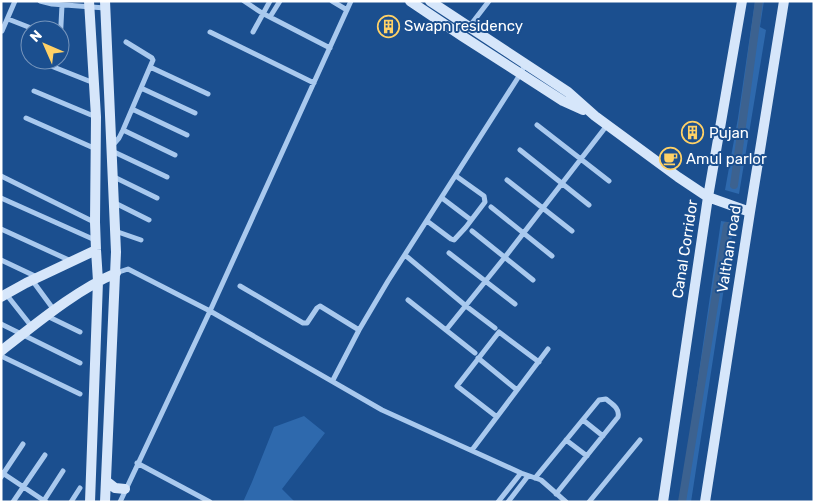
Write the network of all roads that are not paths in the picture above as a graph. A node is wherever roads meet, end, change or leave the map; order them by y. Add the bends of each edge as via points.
1 (15, 1) edge
2 (40, 1) edge
3 (244, 1) edge
4 (270, 1) edge
5 (280, 1) edge
6 (332, 1) edge
7 (351, 1) edge
8 (410, 1) edge
9 (430, 1) edge
10 (489, 1) edge
11 (742, 1) edge
12 (784, 1) edge
13 (89, 4) edge
14 (105, 4) edge
15 (62, 5) junction
16 (347, 10) junction
17 (262, 13) junction
18 (270, 17) junction
19 (8, 19) junction
20 (61, 20) edge
21 (20, 24) edge
22 (469, 27) junction
23 (2, 31) edge
24 (210, 32) dead end
25 (252, 32) dead end
26 (126, 42) dead end
27 (330, 48) junction
28 (150, 67) junction
29 (523, 68) junction
30 (60, 70) edge
31 (314, 83) junction
32 (94, 84) junction
33 (141, 88) junction
34 (34, 91) dead end
35 (208, 94) dead end
36 (132, 109) junction
37 (195, 113) dead end
38 (96, 117) junction
39 (26, 118) dead end
40 (608, 124) junction
41 (537, 125) dead end
42 (123, 130) junction
43 (187, 135) dead end
44 (96, 149) junction
45 (112, 149) junction
46 (520, 150) dead end
47 (175, 155) dead end
48 (581, 159) junction
49 (1, 176) edge
50 (112, 176) junction
51 (456, 176) junction
52 (167, 177) dead end
53 (507, 180) dead end
54 (610, 182) dead end
55 (562, 184) junction
56 (708, 197) junction
57 (1, 198) edge
58 (157, 198) dead end
59 (442, 198) junction
60 (113, 202) junction
61 (588, 205) dead end
62 (491, 207) dead end
63 (544, 208) junction
64 (750, 212) junction
65 (149, 220) dead end
66 (471, 220) junction
67 (427, 221) junction
68 (95, 222) junction
69 (1, 229) edge
70 (114, 231) junction
71 (472, 231) dead end
72 (572, 231) dead end
73 (524, 233) junction
74 (140, 240) dead end
75 (96, 245) junction
76 (449, 253) dead end
77 (405, 255) junction
78 (552, 256) dead end
79 (505, 257) junction
80 (1, 260) edge
81 (72, 261) junction
82 (116, 274) junction
83 (35, 279) junction
84 (533, 280) dead end
85 (98, 281) junction
86 (485, 281) junction
87 (240, 286) dead end
88 (4, 294) edge
89 (408, 300) dead end
90 (515, 304) dead end
91 (466, 306) junction
92 (210, 310) junction
93 (51, 313) junction
94 (1, 324) edge
95 (32, 327) junction
96 (495, 328) dead end
97 (359, 330) junction
98 (446, 330) junction
99 (80, 332) dead end
100 (23, 334) junction
101 (548, 349) dead end
102 (1, 351) edge
103 (475, 352) dead end
104 (1, 356) edge
105 (478, 358) junction
106 (538, 362) junction
107 (80, 363) dead end
108 (333, 380) junction
109 (518, 390) junction
110 (80, 394) dead end
111 (497, 417) junction
112 (583, 420) junction
113 (603, 436) junction
114 (566, 440) junction
115 (640, 440) dead end
116 (23, 444) dead end
117 (472, 450) junction
118 (45, 455) dead end
119 (587, 456) junction
120 (137, 463) junction
121 (63, 471) dead end
122 (521, 473) junction
123 (2, 474) edge
124 (528, 476) junction
125 (534, 478) junction
126 (106, 482) junction
127 (24, 486) junction
128 (80, 488) dead end
129 (125, 489) junction
130 (556, 494) junction
131 (44, 501) edge
132 (13, 502) edge
133 (71, 502) edge
134 (90, 502) edge
135 (105, 502) edge
136 (120, 502) edge
137 (210, 502) edge
138 (498, 502) edge
139 (508, 502) edge
140 (566, 502) edge
141 (590, 502) edge
142 (662, 502) edge
143 (705, 502) edge

1 - 19 street
2 - 15 street
3 - 17 street
4 - 17 street
5 - 18 street
6 - 16 street
7 - 16 street
8 - 29 street via 462,36
9 - 22 street
10 - 22 street
11 - 56 street, Canal Corridor
12 - 64 street, Valthan road
13 - 14 street
13 - 15 street
13 - 32 street
14 - 45 street
15 - 20 street
16 - 27 street
17 - 18 street
17 - 25 street
18 - 27 street
19 - 21 street
19 - 23 street
22 - 29 street
24 - 31 street
26 - 28 street via 153,59
27 - 31 street
28 - 33 street
28 - 35 street
29 - 40 street via 563,100
29 - 51 street
30 - 32 street
31 - 92 street
32 - 38 street
33 - 36 street
33 - 37 street
34 - 38 street
36 - 42 street
36 - 43 street
38 - 44 street
39 - 44 street
40 - 48 street
40 - 56 street
41 - 48 street
42 - 45 street
42 - 47 street
44 - 68 street
45 - 50 street
45 - 52 street
46 - 55 street
48 - 54 street
48 - 55 street
49 - 68 street
50 - 58 street
50 - 60 street
51 - 59 street
51 - 66 street via 485,198
53 - 63 street
55 - 61 street
55 - 63 street
56 - 64 street
56 - 142 street, Canal Corridor
57 - 75 street
59 - 66 street
59 - 67 street
60 - 65 street
60 - 70 street
62 - 73 street
63 - 72 street
63 - 73 street
64 - 143 street, Valthan road
66 - 67 street via 453,240
67 - 77 street
68 - 75 street
69 - 81 street
70 - 74 street
70 - 82 street
71 - 79 street
73 - 78 street
73 - 79 street
75 - 81 street
75 - 85 street
76 - 86 street
77 - 91 street
77 - 97 street
79 - 84 street
79 - 86 street
80 - 83 street
81 - 83 street
82 - 85 street
82 - 92 street via 128,269
82 - 126 street
83 - 88 street
83 - 93 street
85 - 93 street
85 - 134 street
86 - 90 street
86 - 91 street
87 - 97 street via 303,323 320,306
88 - 95 street
89 - 98 street
91 - 96 street
91 - 98 street
92 - 108 street
92 - 120 street
93 - 95 street
93 - 99 street
94 - 100 street
95 - 100 street
97 - 108 street
98 - 103 street
100 - 102 street
100 - 107 street
101 - 106 street
104 - 110 street
105 - 106 street via 500,332
105 - 109 street
105 - 111 street via 457,386
106 - 109 street
108 - 117 street via 382,410
109 - 111 street
111 - 117 street
112 - 113 street
112 - 113 street via 599,400 606,399 619,413
112 - 114 street
113 - 119 street
114 - 119 street
114 - 125 street
115 - 141 street
116 - 123 street
117 - 122 street
118 - 127 street
119 - 130 street
120 - 129 street
120 - 137 street
121 - 131 street
122 - 124 street
122 - 138 street
123 - 127 street
124 - 125 street
124 - 139 street
125 - 130 street
126 - 129 street via 115,488
126 - 135 street
127 - 131 street
127 - 132 street
128 - 133 street
129 - 136 street
130 - 140 street

